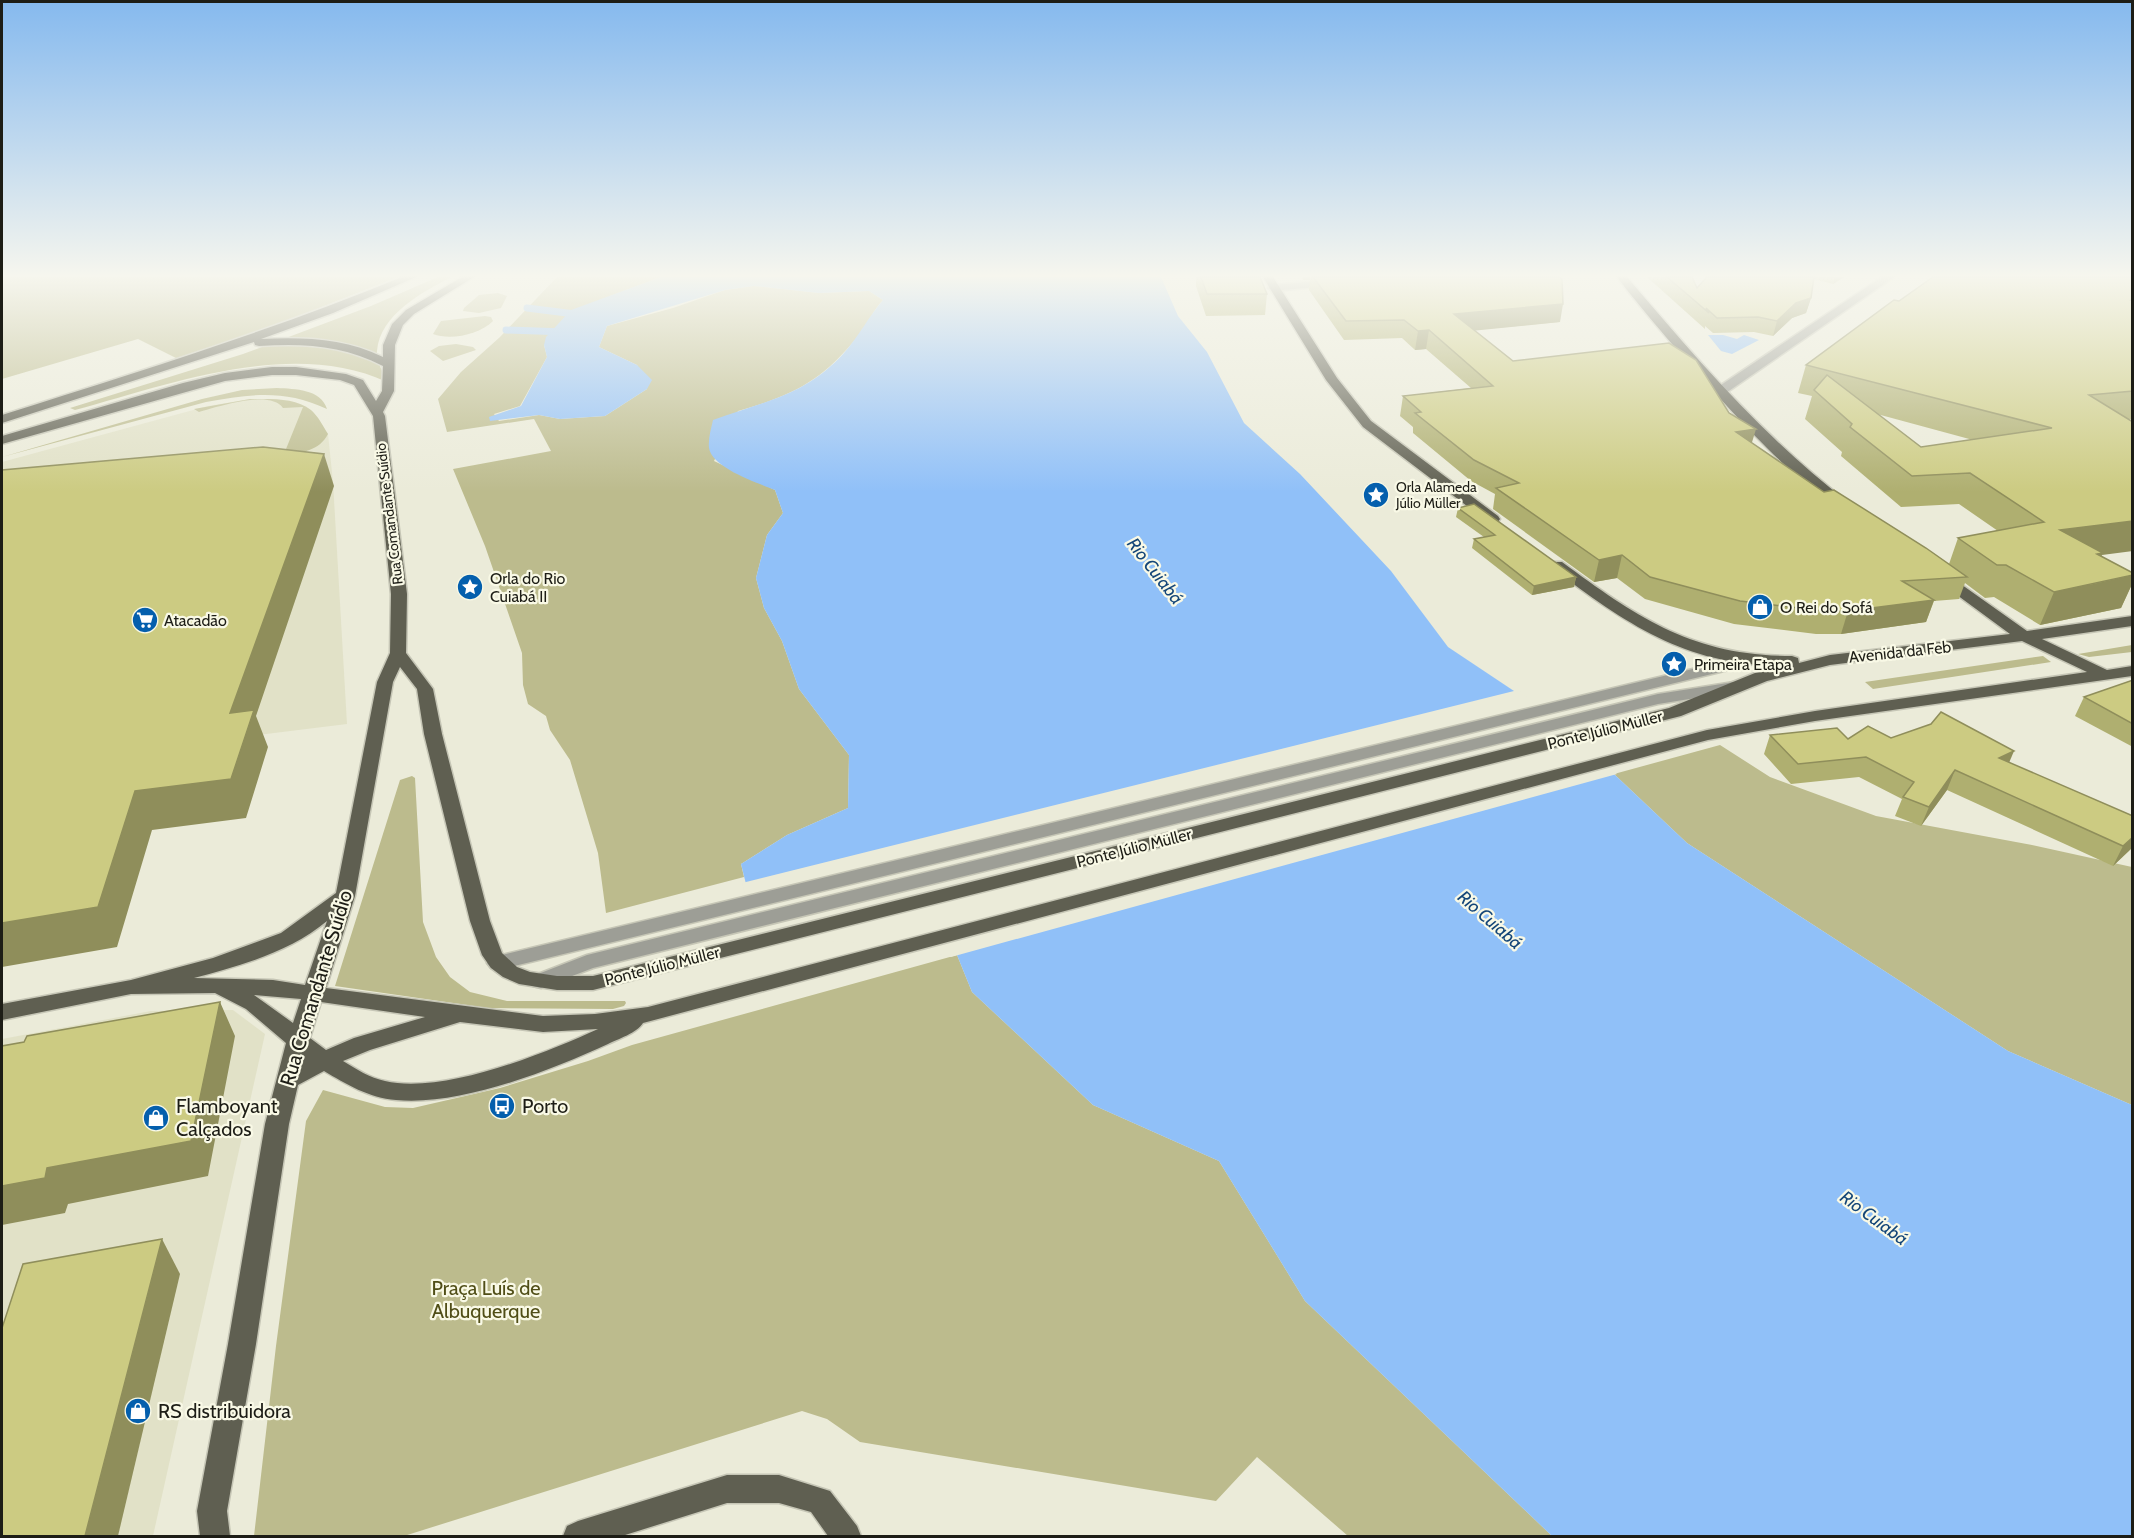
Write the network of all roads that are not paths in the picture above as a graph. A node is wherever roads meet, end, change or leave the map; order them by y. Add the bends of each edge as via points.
1 (224, 349) edge
2 (356, 349) edge
3 (390, 349) edge
4 (1313, 349) edge
5 (1683, 349) edge
6 (1783, 349) edge
7 (388, 364) junction
8 (1719, 392) junction
9 (377, 411) junction
10 (2, 419) edge
11 (2, 440) edge
12 (1851, 511) edge
13 (1504, 527) edge
14 (1541, 554) edge
15 (1927, 566) edge
16 (2133, 621) edge
17 (2022, 635) junction
18 (398, 653) junction
19 (1751, 660) junction
20 (1830, 660) junction
21 (2133, 671) edge
22 (2105, 675) junction
23 (1734, 687) junction
24 (1675, 712) joint
25 (345, 896) junction
26 (584, 952) junction
27 (498, 963) junction
28 (541, 981) junction
29 (212, 985) junction
30 (131, 987) junction
31 (312, 994) junction
32 (2, 1012) edge
33 (460, 1014) junction
34 (648, 1015) junction
35 (298, 1041) junction
36 (324, 1060) junction
37 (287, 1081) junction
38 (209, 1528) edge
39 (578, 1536) edge
40 (846, 1536) edge

1 - 10 main road
2 - 7 main road
3 - 7 main road
4 - 13 main road via 1366,424
5 - 8 main road
6 - 8 street
7 - 9 main road via 388,391
8 - 12 main road via 1804,477
9 - 11 main road via 359,383 342,376 296,371 251,373 187,386
9 - 18 main road, Rua Comandante Suídio via 399,594
14 - 19 main road via 1648,628 1714,652
15 - 17 main road
16 - 17 main road, Avenida da Feb
17 - 20 main road, Avenida da Feb
17 - 22 main road
18 - 25 main road, Rua Comandante Suídio via 385,682
18 - 27 main road via 425,689 480,921
19 - 20 main road
19 - 26 street
20 - 23 main road, Avenida da Feb
21 - 22 main road
22 - 34 main road, Ponte Júlio Müller via 1707,735
23 - 24 main road, Avenida da Feb
23 - 26 street via 1658,699
24 - 28 main road, Ponte Júlio Müller via 593,983
25 - 30 main road via 288,938 219,964
25 - 31 main road, Rua Comandante Suídio
26 - 27 street
26 - 28 street
27 - 28 main road via 510,972
29 - 30 main road
29 - 31 main road
29 - 35 main road via 261,1007
30 - 32 main road
31 - 33 main road
31 - 35 main road, Rua Comandante Suídio
33 - 34 main road via 543,1024
33 - 36 main road
34 - 36 main road via 548,1061 505,1076 448,1088 407,1093 387,1090
35 - 36 main road
35 - 37 main road, Rua Comandante Suídio
36 - 37 main road
37 - 38 main road, Rua Comandante Suídio
39 - 40 main road via 727,1489 779,1489 820,1501

